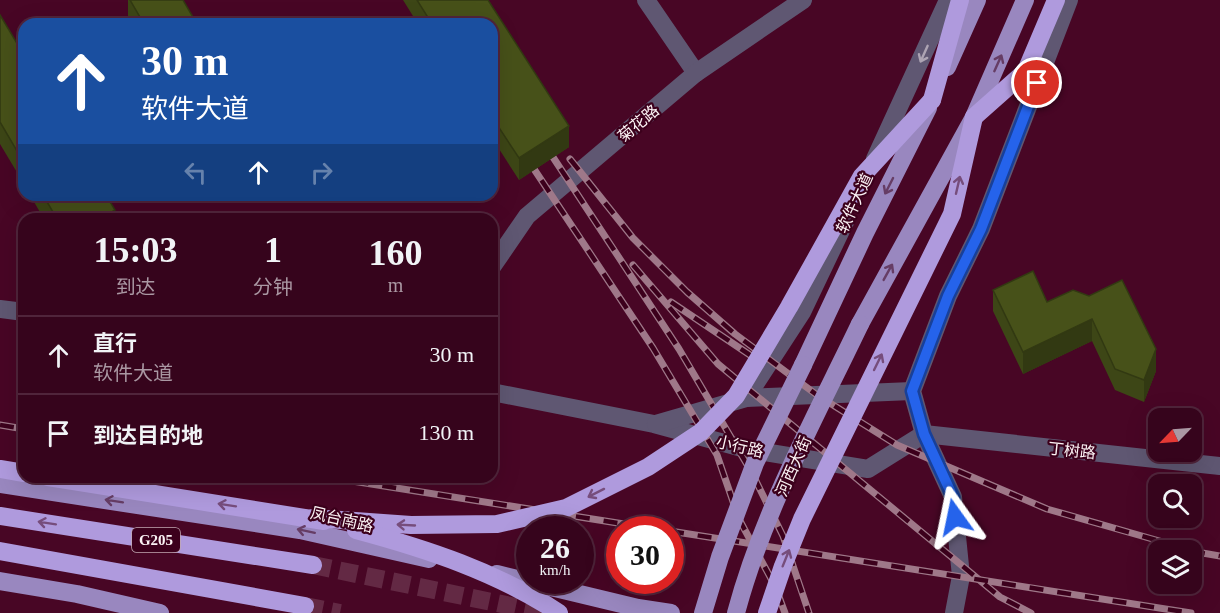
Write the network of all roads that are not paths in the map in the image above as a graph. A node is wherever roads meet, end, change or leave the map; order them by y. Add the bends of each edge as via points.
1 (646, 0) edge
2 (803, 0) edge
3 (948, 0) edge
4 (960, 0) edge
5 (977, 0) edge
6 (1025, 0) edge
7 (1056, 0) edge
8 (1069, 0) edge
9 (696, 74) junction
10 (932, 100) junction
11 (974, 117) junction
12 (498, 258) edge
13 (0, 309) edge
14 (18, 311) edge
15 (803, 364) joint
16 (912, 391) junction
17 (498, 393) edge
18 (746, 398) junction
19 (654, 424) junction
20 (924, 434) junction
21 (1220, 466) edge
22 (0, 470) edge
23 (18, 472) edge
24 (87, 483) edge
25 (0, 484) edge
26 (0, 516) edge
27 (313, 518) junction
28 (0, 550) edge
29 (313, 565) tunnel mouth
30 (0, 581) edge
31 (305, 606) tunnel mouth
32 (637, 610) edge
33 (160, 613) edge
34 (559, 613) edge
35 (671, 613) edge
36 (703, 613) edge
37 (736, 613) edge
38 (767, 613) edge
39 (954, 613) edge

1 - 9 street
2 - 9 street, 菊花路
3 -> 18 street, 软件大道 via 802,312
4 - 10 highway
5 - 10 main road, 软件大道
11 -> 6 main road
7 - 11 highway via 1026,71
8 - 16 street via 981,229 948,296
9 - 12 street, 菊花路 via 527,216
10 -> 15 main road, 软件大道, bridge
10 -> 27 highway, bridge via 862,176 736,396 701,432 648,467 566,508 497,524 411,525
37 -> 11 main road, 河西大街, bridge via 744,582 787,477 860,324
38 -> 11 highway, bridge via 802,519 951,214
13 - 14 street
15 - 36 main road, 河西大街, bridge via 755,463
16 - 18 street, 小行路
16 - 20 street
17 - 19 street, 小行路
18 - 19 street, 小行路
19 - 20 street, 小行路 via 746,449 868,469
20 - 21 street, 丁树路
20 - 39 street via 953,497 962,576
22 - 23 highway
27 -> 24 highway, bridge
32 -> 25 main road, 凤台南路 via 300,530
29 -> 26 highway, G205
27 - 34 highway, bridge via 406,543 480,570
28 - 31 highway, G205
30 - 33 main road
32 - 35 main road, 凤台南路

